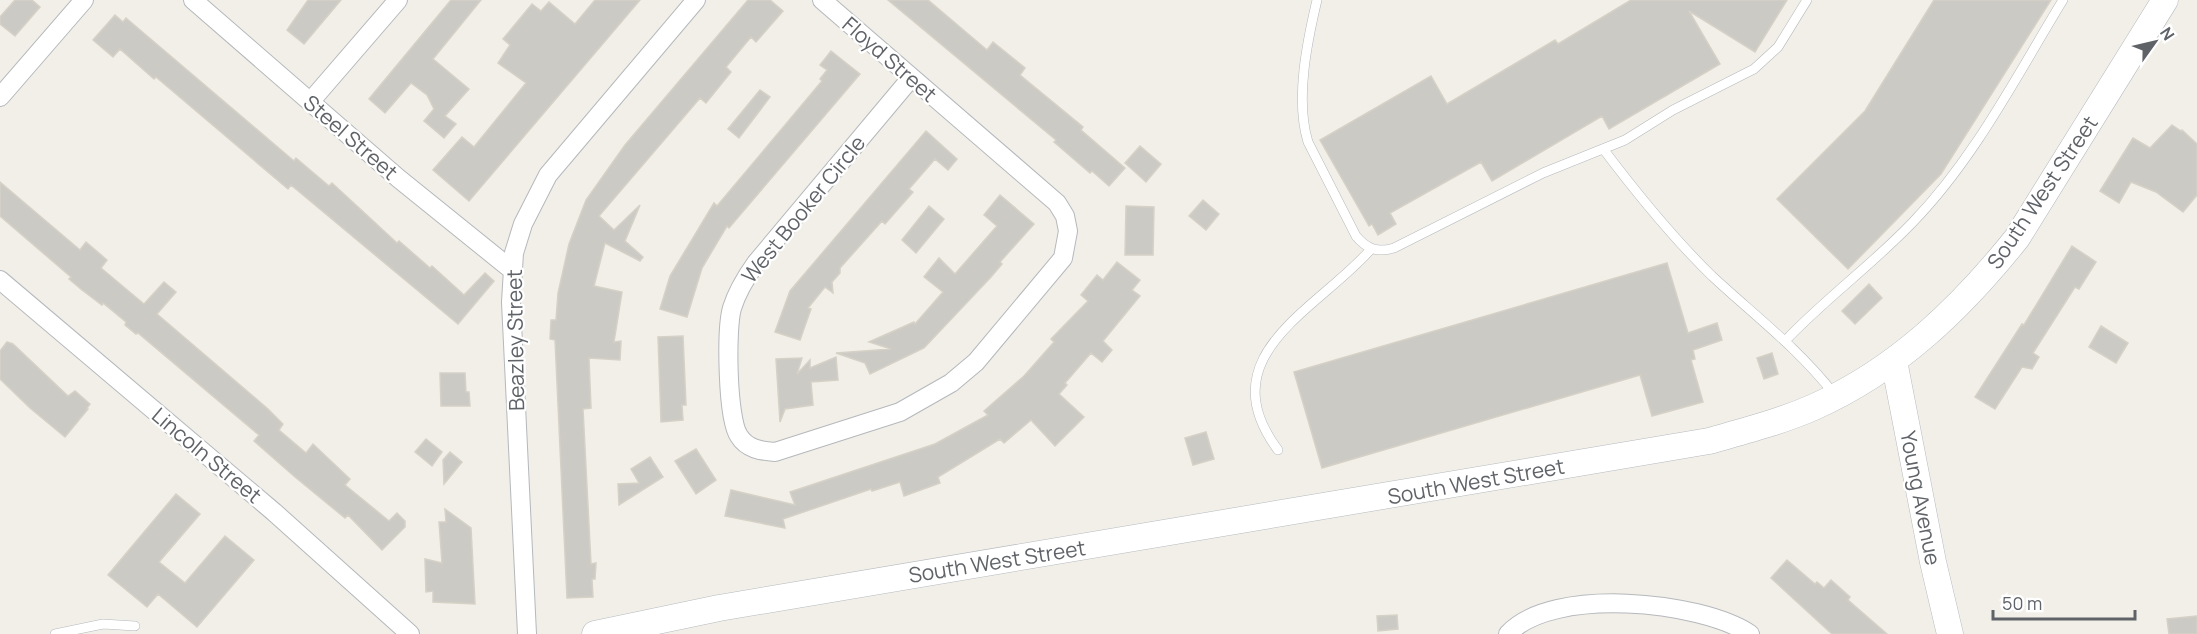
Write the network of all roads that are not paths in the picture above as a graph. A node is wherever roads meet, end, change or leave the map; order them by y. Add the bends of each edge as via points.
1 (193, 0) edge
2 (398, 0) edge
3 (696, 0) edge
4 (822, 0) edge
5 (1317, 0) edge
6 (1807, 0) edge
7 (2063, 0) edge
8 (2165, 0) edge
9 (80, 1) edge
10 (911, 78) junction
11 (0, 97) edge
12 (310, 102) junction
13 (1604, 150) junction
14 (1371, 249) junction
15 (512, 270) junction
16 (0, 280) edge
17 (1786, 340) junction
18 (1894, 361) junction
19 (1835, 396) junction
20 (1278, 450) dead end
21 (759, 451) joint
22 (135, 626) dead end
23 (55, 634) edge
24 (410, 634) edge
25 (527, 634) edge
26 (595, 634) edge
27 (1508, 634) edge
28 (1750, 634) edge
29 (1950, 634) edge

1 - 12 street, Steel Street
2 - 12 street
3 - 15 street, Beazley Street via 548,175 523,224
4 - 10 street, Floyd Street
5 - 14 lane via 1301,103 1303,125 1356,236
6 - 13 lane via 1778,47 1754,69
7 - 17 lane via 1947,183 1891,244 1811,313
8 - 18 street, South West Street via 2017,238 1956,308
9 - 11 street
10 - 21 street, West Booker Circle via 756,263 732,308 732,418 740,438
10 - 21 street, Floyd Street via 1057,203 1068,231 1058,266 976,362 924,401 775,452
12 - 15 street, Steel Street
13 - 14 lane via 1544,173 1394,248
13 - 17 lane via 1676,240
14 - 20 lane via 1289,323 1260,360 1255,383 1259,417
15 - 25 street, Beazley Street
16 - 24 street, Lincoln Street via 274,512
17 - 19 lane
18 - 19 street, South West Street
18 - 29 street, Young Avenue
19 - 26 street, South West Street via 1761,427 1709,441 746,603
22 - 23 lane via 103,624
27 - 28 street via 1542,614 1588,604 1691,610

